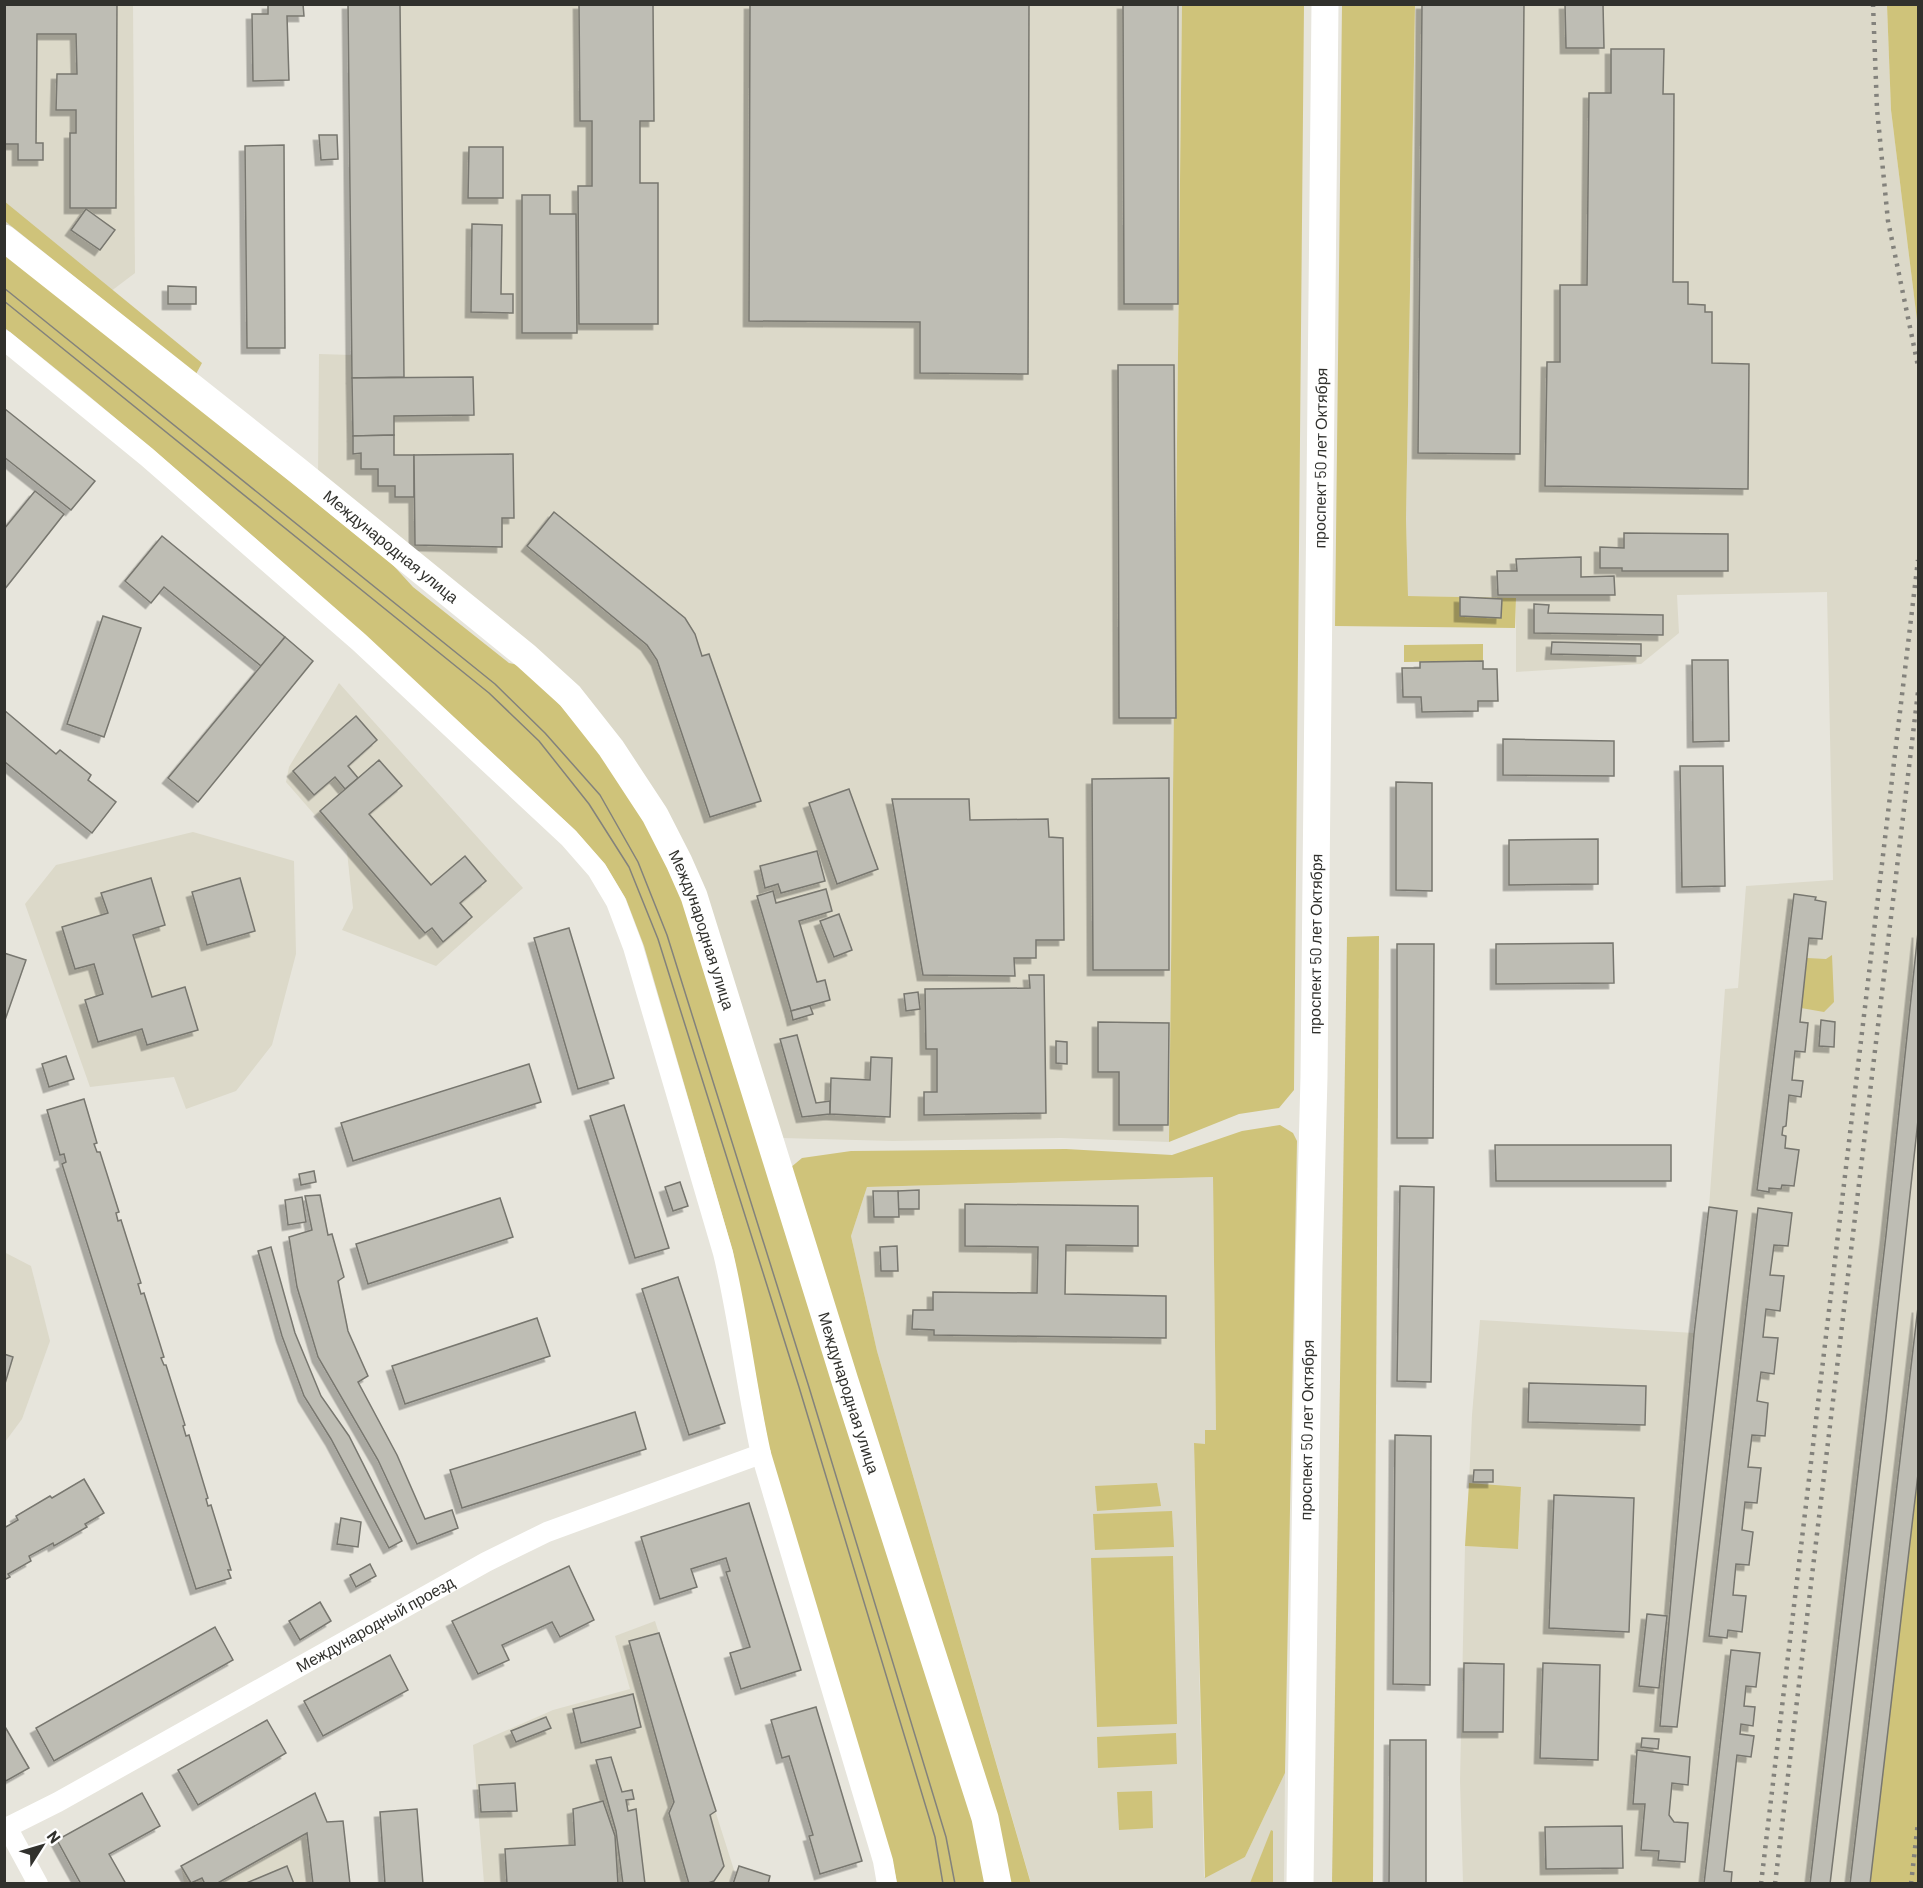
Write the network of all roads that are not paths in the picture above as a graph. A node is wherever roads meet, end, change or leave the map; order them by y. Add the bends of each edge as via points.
1 (1325, 4) edge
2 (4, 238) edge
3 (4, 340) edge
4 (761, 1454) junction
5 (6, 1828) edge
6 (38, 1884) edge
7 (887, 1884) edge
8 (998, 1884) edge
9 (1300, 1884) edge

1 - 9 street, проспект 50 лет Октября via 1314,1077
2 - 8 street, Международная улица via 526,656 577,705 655,815 694,896 985,1818
3 - 4 street via 147,457 359,642 569,838 597,870 616,902 633,947 723,1252
4 - 5 street, Международный проезд via 547,1532 486,1562
4 - 7 street
5 - 6 street

